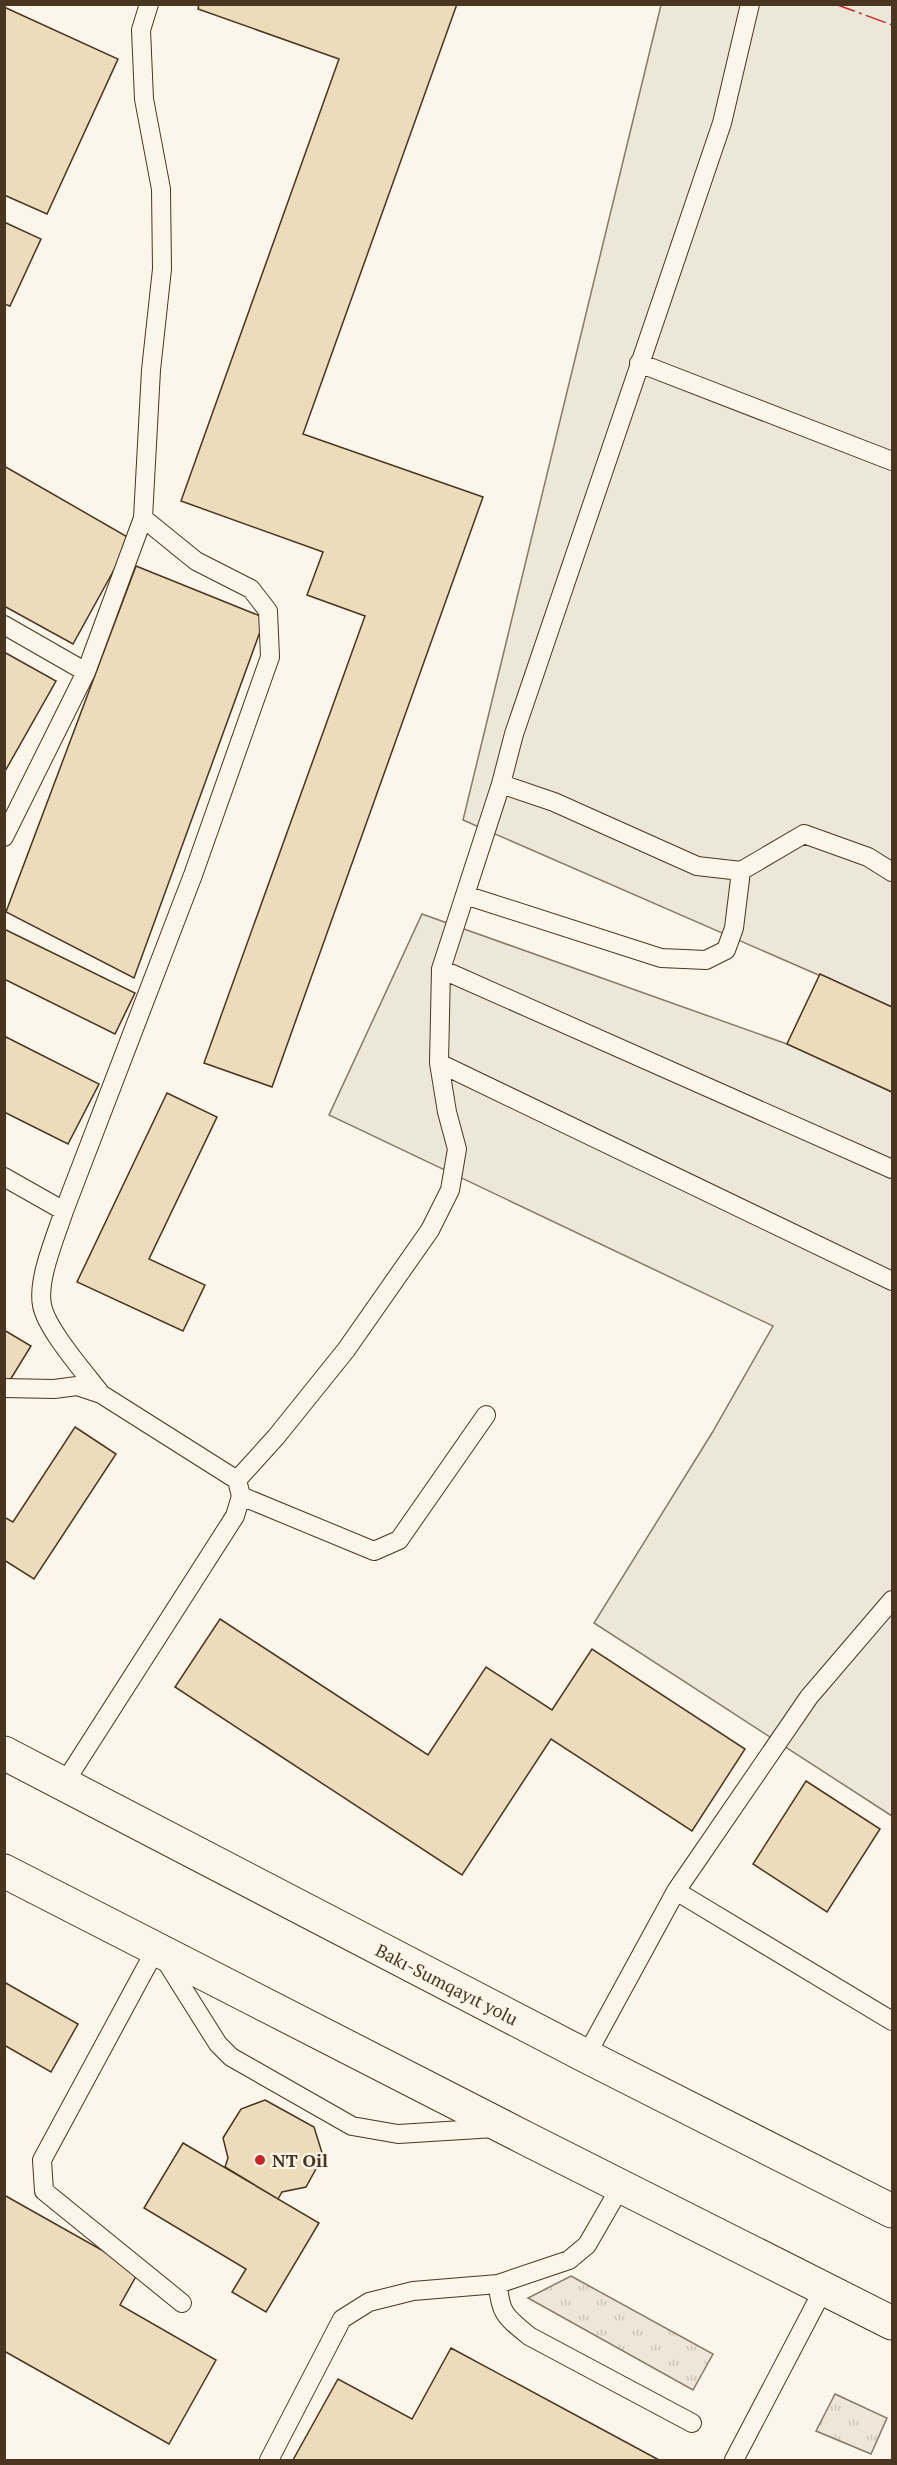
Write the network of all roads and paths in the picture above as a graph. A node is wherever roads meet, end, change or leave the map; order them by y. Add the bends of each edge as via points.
1 (149, 4) edge
2 (750, 4) edge
3 (639, 363) junction
4 (892, 461) edge
5 (143, 518) junction
6 (4, 625) edge
7 (86, 672) junction
8 (501, 784) junction
9 (4, 837) edge
10 (741, 872) junction
11 (892, 873) edge
12 (465, 895) junction
13 (441, 969) junction
14 (440, 1063) junction
15 (892, 1169) edge
16 (4, 1177) edge
17 (64, 1211) junction
18 (892, 1281) edge
19 (4, 1388) edge
20 (101, 1394) junction
21 (486, 1415) dead end
22 (239, 1488) junction
23 (892, 1600) edge
24 (4, 1753) edge
25 (63, 1785) junction
26 (4, 1871) edge
27 (676, 1890) junction
28 (157, 1947) junction
29 (892, 2021) edge
30 (586, 2056) junction
31 (503, 2127) junction
32 (621, 2186) junction
33 (892, 2211) edge
34 (498, 2284) junction
35 (824, 2288) junction
36 (182, 2303) dead end
37 (892, 2323) edge
38 (692, 2423) dead end
39 (269, 2460) edge
40 (734, 2460) edge

1 - 5 lane via 141,30 143,88 161,189 162,269 151,370
2 - 3 lane via 722,123
3 - 4 lane
3 - 8 lane via 514,734
5 - 7 lane
5 - 17 lane via 196,561 251,589 268,611 270,657 193,875
6 - 7 lane
7 - 9 lane
8 - 10 lane via 554,802 697,866
8 - 12 lane
10 - 11 lane via 804,834 868,857
10 - 12 lane via 734,928 726,950 706,960 661,957
12 - 13 lane
13 - 14 lane
13 - 15 lane
14 - 18 lane
14 - 22 lane via 457,1149 450,1190 430,1230 346,1350
16 - 17 lane
17 - 20 lane via 44,1276 42,1306 58,1336
19 - 20 lane via 77,1386
20 - 22 lane
21 - 22 lane via 399,1540 374,1551
22 - 25 lane via 235,1516
23 - 27 lane via 809,1697
24 - 25 highway, Bakı-Sumqayıt yolu
25 - 30 highway, Bakı-Sumqayıt yolu
26 - 28 highway
27 - 29 lane
27 - 30 lane
28 - 31 highway
28 - 31 lane via 218,2044 231,2057 352,2126 398,2134
28 - 36 lane via 42,2160 42,2175 44,2191
30 - 33 highway, Bakı-Sumqayıt yolu
31 - 32 highway
32 - 34 lane via 587,2245 569,2260
32 - 35 highway
34 - 38 lane via 499,2305 506,2317 529,2336
34 - 39 lane via 413,2291 369,2302 342,2319
35 - 37 highway
35 - 40 lane

